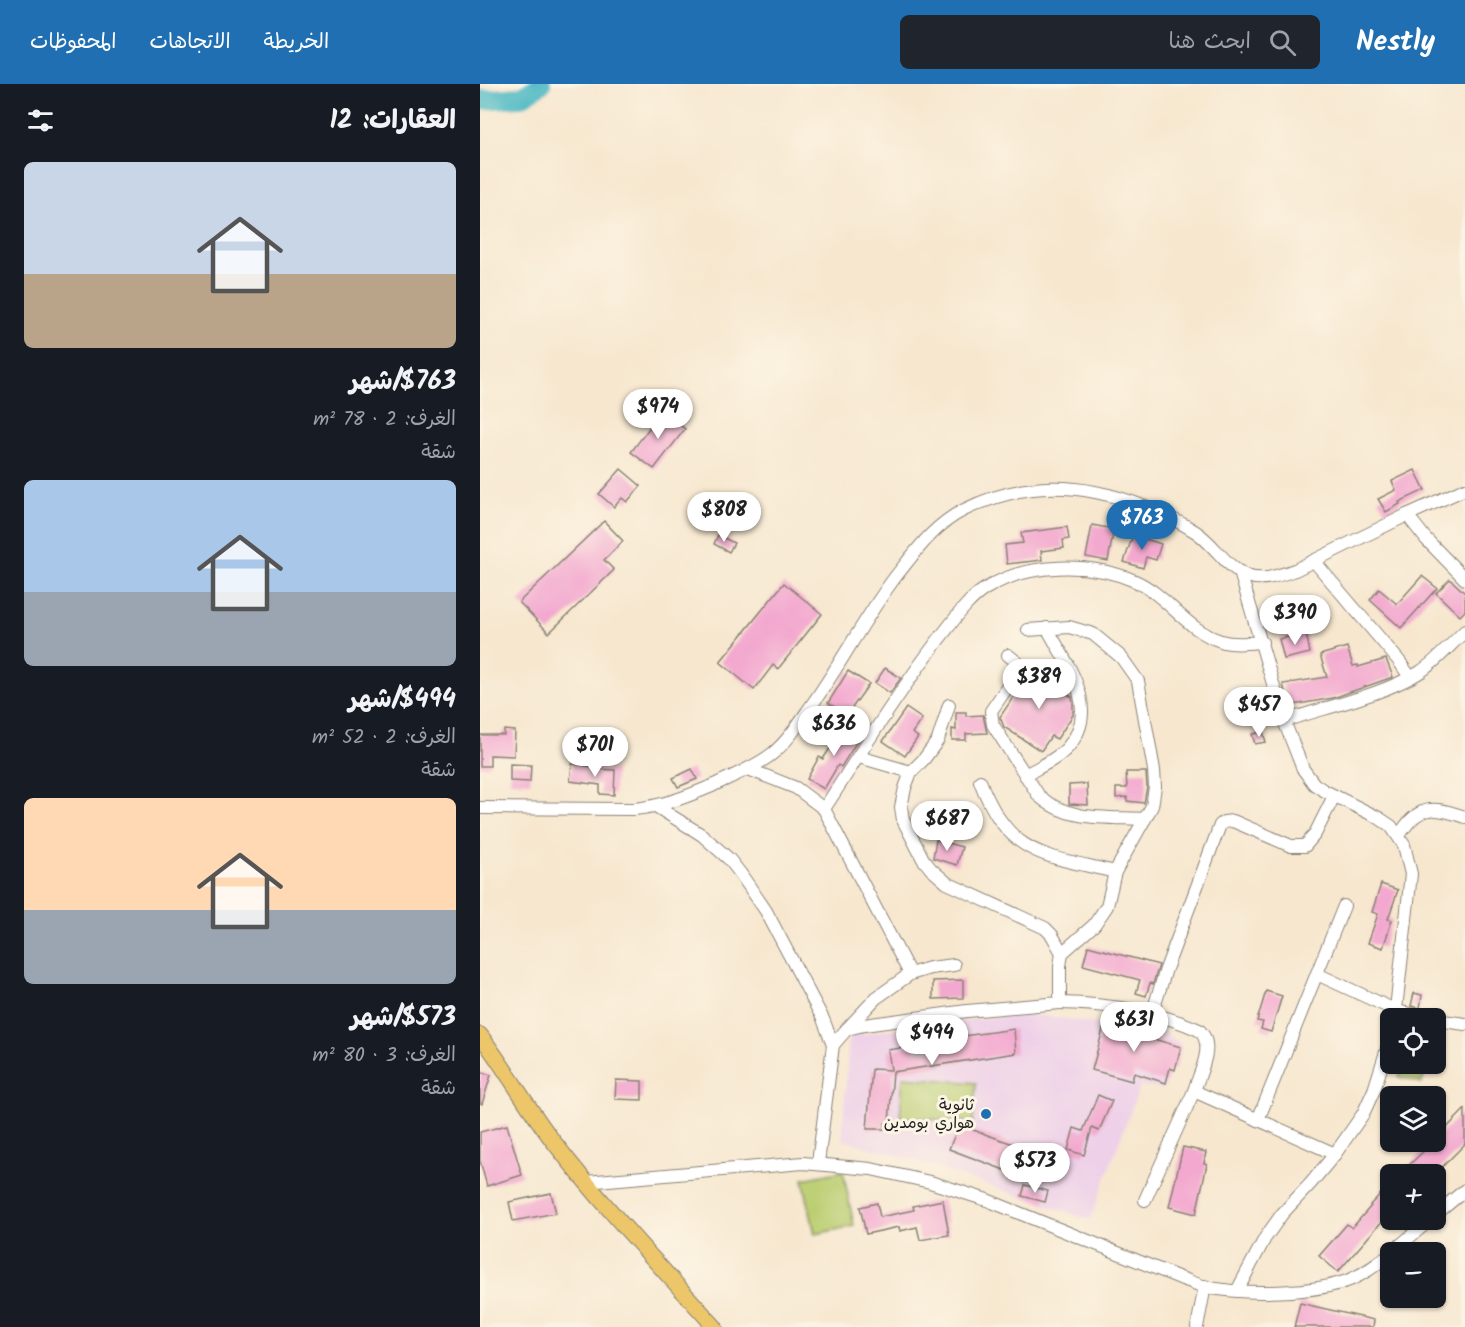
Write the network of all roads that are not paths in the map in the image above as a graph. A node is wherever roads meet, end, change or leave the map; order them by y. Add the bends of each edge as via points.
1 (1465, 489) edge
2 (1407, 515) junction
3 (1314, 561) junction
4 (1240, 572) junction
5 (1465, 579) edge
6 (1047, 628) junction
7 (1028, 630) dead end
8 (1465, 631) edge
9 (1262, 642) junction
10 (1008, 655) dead end
11 (1410, 677) junction
12 (949, 705) dead end
13 (1284, 721) junction
14 (859, 757) junction
15 (748, 769) junction
16 (911, 772) junction
17 (1025, 775) junction
18 (980, 782) dead end
19 (1334, 796) junction
20 (657, 807) junction
21 (480, 808) edge
22 (825, 809) junction
23 (1465, 817) edge
24 (1145, 819) junction
25 (1399, 836) junction
26 (1115, 872) junction
27 (1344, 906) dead end
28 (1062, 953) junction
29 (954, 965) dead end
30 (910, 974) junction
31 (1317, 974) junction
32 (1060, 1003) junction
33 (1383, 1008) edge
34 (1397, 1008) edge
35 (1152, 1014) junction
36 (1446, 1021) edge
37 (1465, 1024) edge
38 (847, 1029) junction
39 (480, 1035) edge
40 (833, 1045) junction
41 (1380, 1070) edge
42 (1194, 1091) junction
43 (1258, 1120) junction
44 (1335, 1154) junction
45 (818, 1163) junction
46 (586, 1182) junction
47 (1465, 1190) edge
48 (1145, 1200) dead end
49 (1446, 1206) edge
50 (1418, 1230) edge
51 (1404, 1242) edge
52 (1380, 1261) edge
53 (1204, 1286) junction
54 (1237, 1291) junction
55 (715, 1327) edge
56 (1197, 1327) edge

1 - 2 street
2 - 3 street
2 - 5 street
3 - 4 street via 1267,578 1256,579
3 - 11 street
4 - 9 street
4 - 15 street via 1184,524 1105,493 1045,487 991,499 963,511 931,534 891,583 791,735
6 - 7 street
6 - 17 street via 1078,684 1083,706 1077,734 1068,748
6 - 24 street via 1069,627 1093,634 1121,657 1138,681 1154,770 1154,799
8 - 11 street via 1430,665
9 - 13 street
9 - 14 street via 1223,642 1214,638 1155,593 1112,574 1045,568 1013,575 984,590 960,612
10 - 17 street via 1018,663 1019,670 990,711 993,725
11 - 13 street
12 - 16 street via 938,740
13 - 19 street via 1303,769 1314,784
14 - 16 street
14 - 22 street
15 - 20 street
15 - 22 street via 796,788
16 - 28 street via 901,807 903,820 931,869 947,883 1045,928
17 - 24 street via 1039,796 1059,810 1076,815
18 - 26 street via 1002,825 1025,846 1050,858
19 - 25 street via 1379,818
19 - 35 street via 1305,846 1291,846 1233,821 1220,825
20 - 21 street
20 - 40 street via 702,835 740,873 766,911 817,1005
22 - 30 street
23 - 25 street via 1445,810 1425,810 1412,818
24 - 26 street
25 - 34 street via 1411,874
26 - 28 street via 1101,918
27 - 31 street
28 - 32 street
29 - 30 street
30 - 38 street via 876,998
31 - 33 street
31 - 43 street
32 - 35 street
32 - 38 street via 967,1011
35 - 42 street via 1203,1033 1206,1055
36 - 37 street
38 - 40 street
39 - 46 main road
40 - 45 street
41 - 44 street via 1363,1113
42 - 43 street
42 - 48 street
43 - 44 street
44 - 54 street via 1276,1222
45 - 46 street
45 - 53 street via 894,1174 987,1200
46 - 55 main road
47 - 49 street
50 - 51 street
52 - 54 street via 1350,1280 1326,1286
53 - 54 street
53 - 56 street

